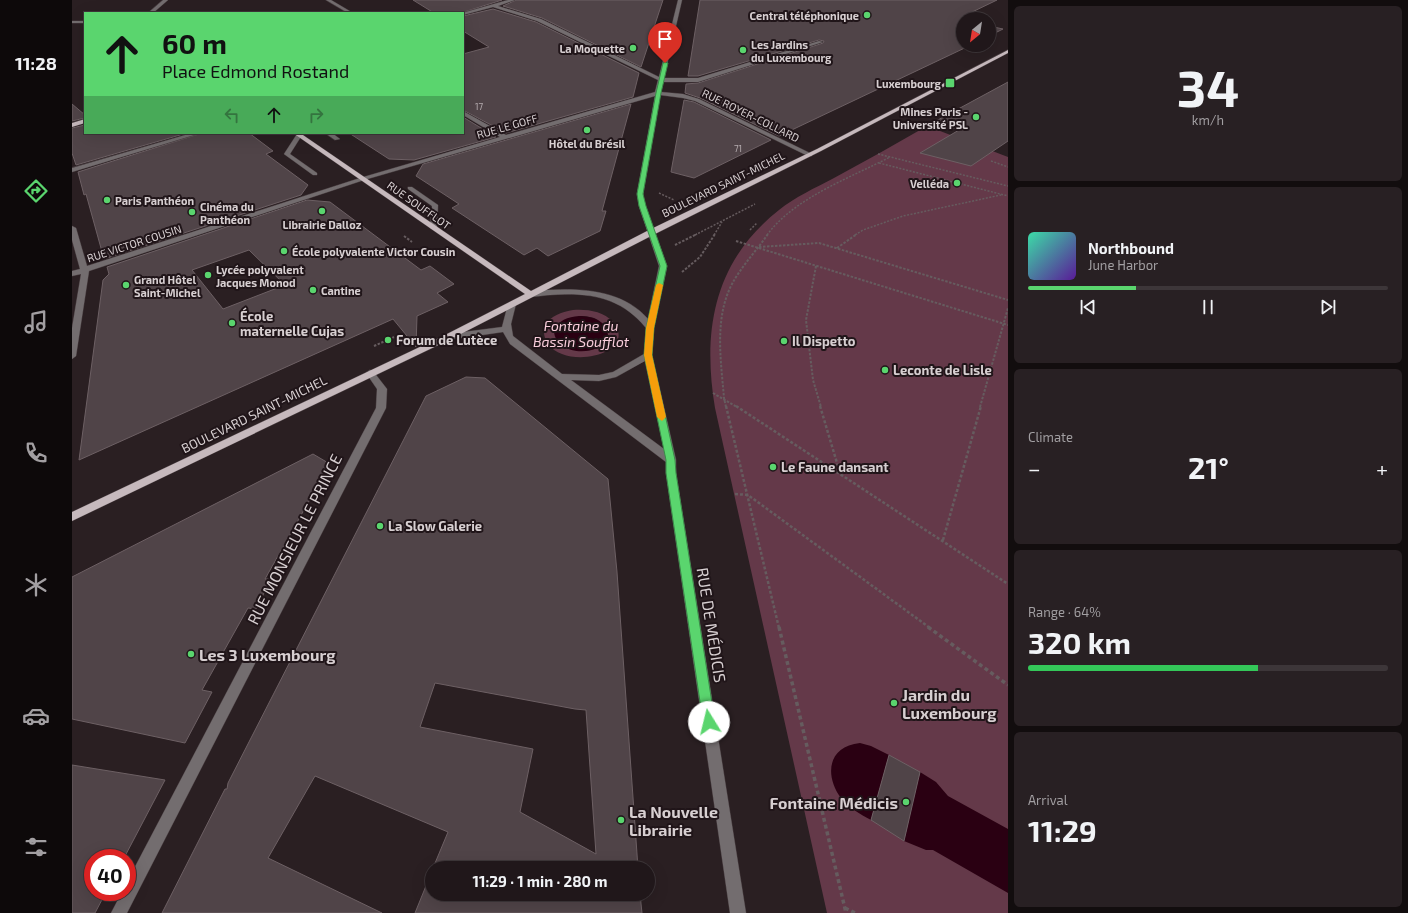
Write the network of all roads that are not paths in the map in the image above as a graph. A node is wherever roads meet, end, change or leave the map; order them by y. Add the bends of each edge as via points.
1 (166, 0) edge
2 (328, 0) edge
3 (513, 0) edge
4 (680, 0) edge
5 (495, 6) junction
6 (151, 12) edge
7 (349, 12) edge
8 (464, 14) edge
9 (72, 22) edge
10 (84, 22) edge
11 (821, 42) dead end
12 (1008, 51) edge
13 (662, 80) junction
14 (658, 93) junction
15 (464, 114) edge
16 (84, 121) edge
17 (72, 124) edge
18 (195, 134) edge
19 (297, 134) edge
20 (330, 134) edge
21 (504, 137) junction
22 (337, 139) dead end
23 (810, 155) junction
24 (72, 170) edge
25 (315, 174) dead end
26 (362, 179) junction
27 (410, 188) dead end
28 (72, 228) edge
29 (434, 228) junction
30 (652, 232) junction
31 (85, 271) junction
32 (72, 274) edge
33 (530, 294) junction
34 (512, 304) junction
35 (650, 328) junction
36 (505, 329) junction
37 (448, 337) junction
38 (648, 355) junction
39 (72, 356) edge
40 (370, 373) junction
41 (560, 377) junction
42 (671, 460) junction
43 (72, 517) edge
44 (119, 913) edge
45 (738, 913) edge

1 - 6 street
2 - 7 street
3 - 5 street
4 - 13 street
5 - 8 street
5 - 13 street via 539,20
9 - 10 street
11 - 13 street via 698,80
12 - 23 main road, BOULEVARD SAINT-MICHEL
13 - 14 street
14 - 21 street, RUE LE GOFF
14 - 23 street, RUE ROYER-COLLARD via 697,100
14 - 30 street via 640,194
15 - 21 street
16 - 17 main road
18 - 24 street
19 - 25 street via 287,154
19 - 26 main road, RUE SOUFFLOT
20 - 22 street
21 - 26 street, RUE LE GOFF
23 - 30 main road, BOULEVARD SAINT-MICHEL
26 - 29 main road, RUE SOUFFLOT
26 - 31 street, RUE VICTOR COUSIN
27 - 29 street via 435,205
28 - 31 street
29 - 33 main road, RUE SOUFFLOT
30 - 33 main road, BOULEVARD SAINT-MICHEL
30 - 35 street via 663,266
31 - 32 street, RUE VICTOR COUSIN
31 - 39 street
33 - 34 main road, BOULEVARD SAINT-MICHEL
33 - 35 street via 579,291 605,296 636,312
34 - 36 street
34 - 37 main road, BOULEVARD SAINT-MICHEL
35 - 38 street
36 - 37 street, BOULEVARD SAINT-MICHEL
36 - 41 street via 513,342
37 - 40 main road, BOULEVARD SAINT-MICHEL
38 - 41 street via 616,374 599,378
38 - 42 street, RUE DE MÉDICIS
40 - 43 main road, BOULEVARD SAINT-MICHEL
40 - 44 street, RUE MONSIEUR LE PRINCE via 382,389 381,408
41 - 42 street
42 - 45 street, RUE DE MÉDICIS

